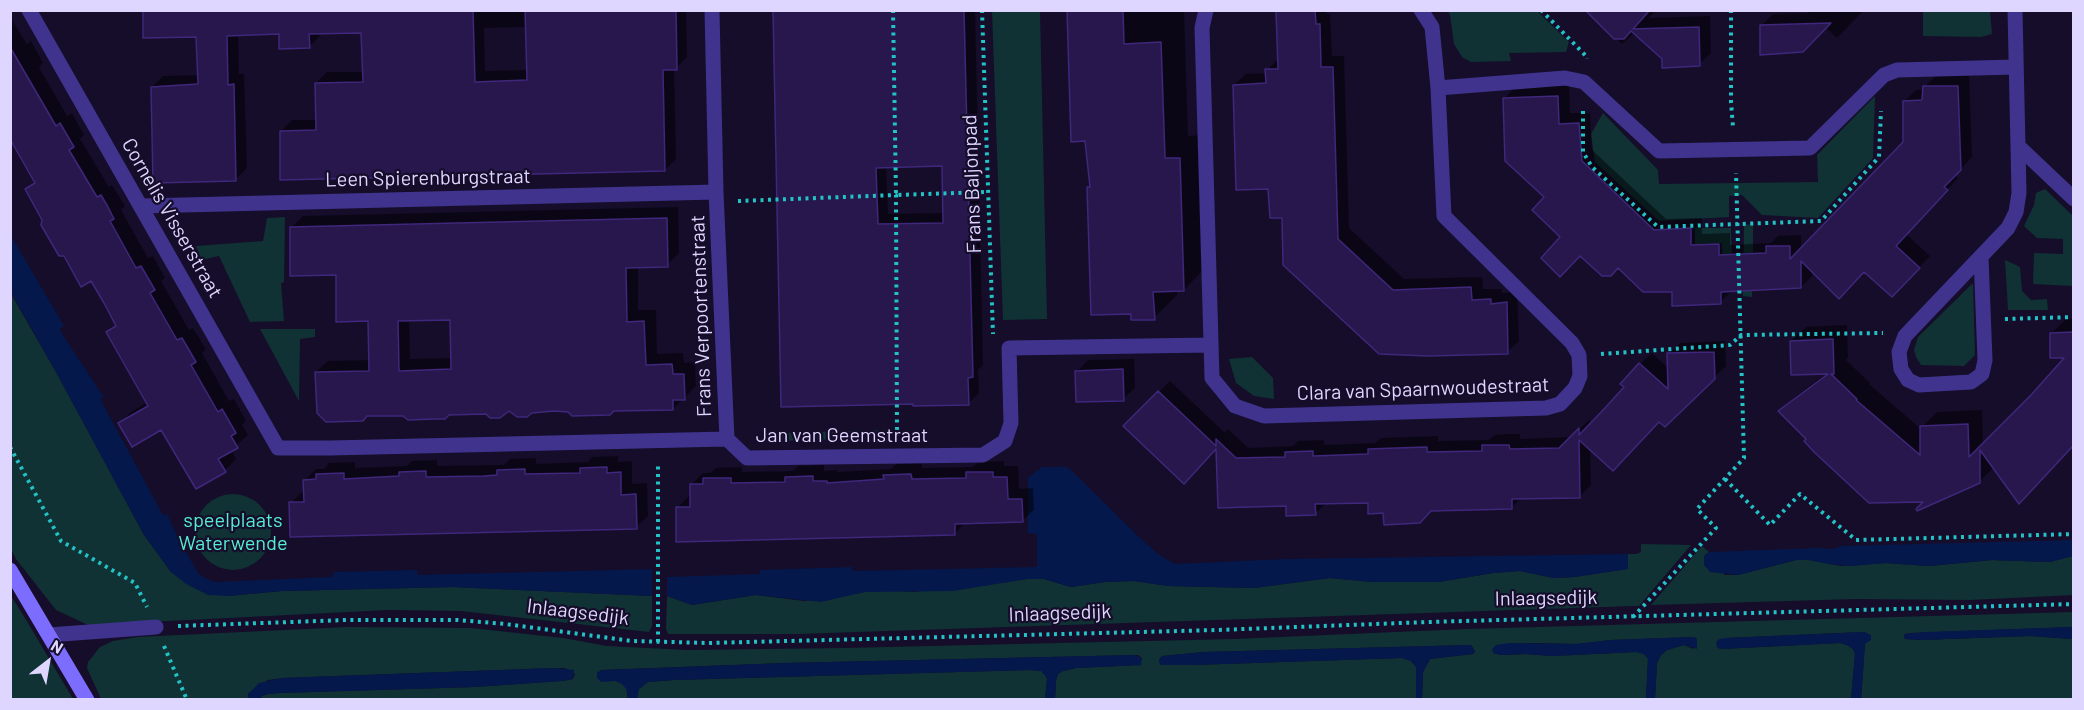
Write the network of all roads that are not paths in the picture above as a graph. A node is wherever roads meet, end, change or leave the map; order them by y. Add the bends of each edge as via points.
1 (29, 10) edge
2 (712, 10) edge
3 (1206, 10) edge
4 (1422, 10) edge
5 (2015, 10) edge
6 (2016, 68) junction
7 (1438, 88) junction
8 (2018, 146) junction
9 (716, 197) junction
10 (2073, 199) edge
11 (142, 206) junction
12 (1981, 257) junction
13 (1210, 345) junction
14 (727, 439) junction
15 (278, 448) joint
16 (10, 570) edge
17 (156, 627) road end
18 (49, 635) junction
19 (87, 699) edge

1 - 11 street, Cornelis Visserstraat
2 - 9 street
3 - 13 street, Clara van Spaarnwoudestraat via 1202,28
4 - 7 street via 1432,27
5 - 6 street
6 - 7 street via 1897,70 1882,77 1810,148 1659,151 1583,82 1565,78
6 - 8 street
7 - 13 street, Clara van Spaarnwoudestraat via 1444,216 1572,343 1579,355 1580,376 1575,388 1560,404 1546,408 1264,416 1235,406 1212,378
8 - 10 street
8 - 12 street via 2016,212 2008,228
9 - 11 street, Leen Spierenburgstraat
9 - 14 street, Frans Verpoortenstraat
11 - 15 street, Cornelis Visserstraat
12 - 12 street via 1905,336 1899,352 1901,369 1908,380 1919,385 1971,382 1982,374 1985,360
13 - 14 street, Jan van Geemstraat via 1009,348 1011,423 1005,441 983,455 747,458
14 - 15 street, Jan van Geemstraat
16 - 18 street
17 - 18 street
18 - 19 street

